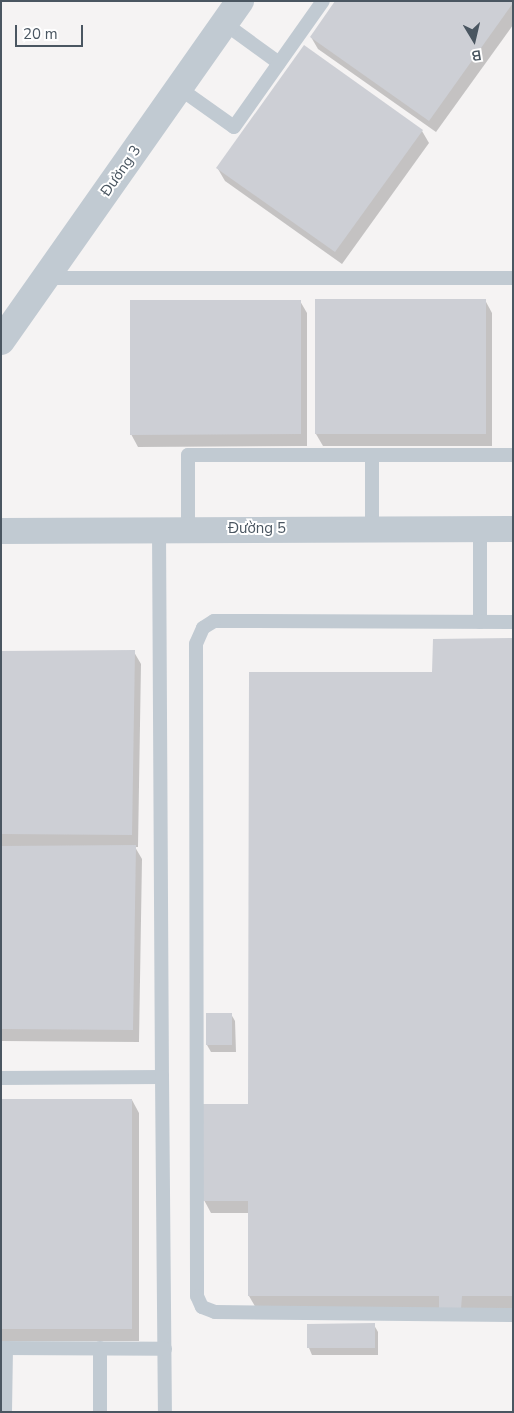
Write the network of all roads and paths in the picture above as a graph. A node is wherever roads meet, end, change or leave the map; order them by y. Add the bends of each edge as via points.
1 (240, 1) edge
2 (323, 1) edge
3 (224, 23) junction
4 (279, 63) junction
5 (180, 88) junction
6 (46, 278) junction
7 (513, 278) edge
8 (1, 341) edge
9 (372, 455) junction
10 (513, 455) edge
11 (480, 528) junction
12 (513, 528) edge
13 (159, 529) junction
14 (188, 529) junction
15 (372, 529) junction
16 (1, 530) edge
17 (480, 622) junction
18 (513, 622) edge
19 (162, 1077) junction
20 (1, 1078) edge
21 (513, 1315) edge
22 (4, 1348) edge
23 (100, 1348) junction
24 (165, 1349) junction
25 (5, 1412) edge
26 (100, 1412) edge
27 (165, 1412) edge

1 - 3 street, Đường 3
2 - 4 lane
3 - 4 lane
3 - 5 street, Đường 3
4 - 5 lane via 234,127
5 - 6 street, Đường 3
6 - 7 lane
6 - 8 street, Đường 3
9 - 10 lane
9 - 14 lane via 188,455
9 - 15 lane
11 - 12 street, Đường 5
11 - 15 street, Đường 5
11 - 17 lane
13 - 14 street, Đường 5
13 - 16 street, Đường 5
13 - 19 lane
14 - 15 street, Đường 5
17 - 18 lane
17 - 21 lane via 214,621 203,628 196,644 197,1296 202,1307 215,1312
19 - 20 lane
19 - 24 lane
22 - 23 lane
22 - 25 lane
23 - 24 lane
23 - 26 lane
24 - 27 lane

